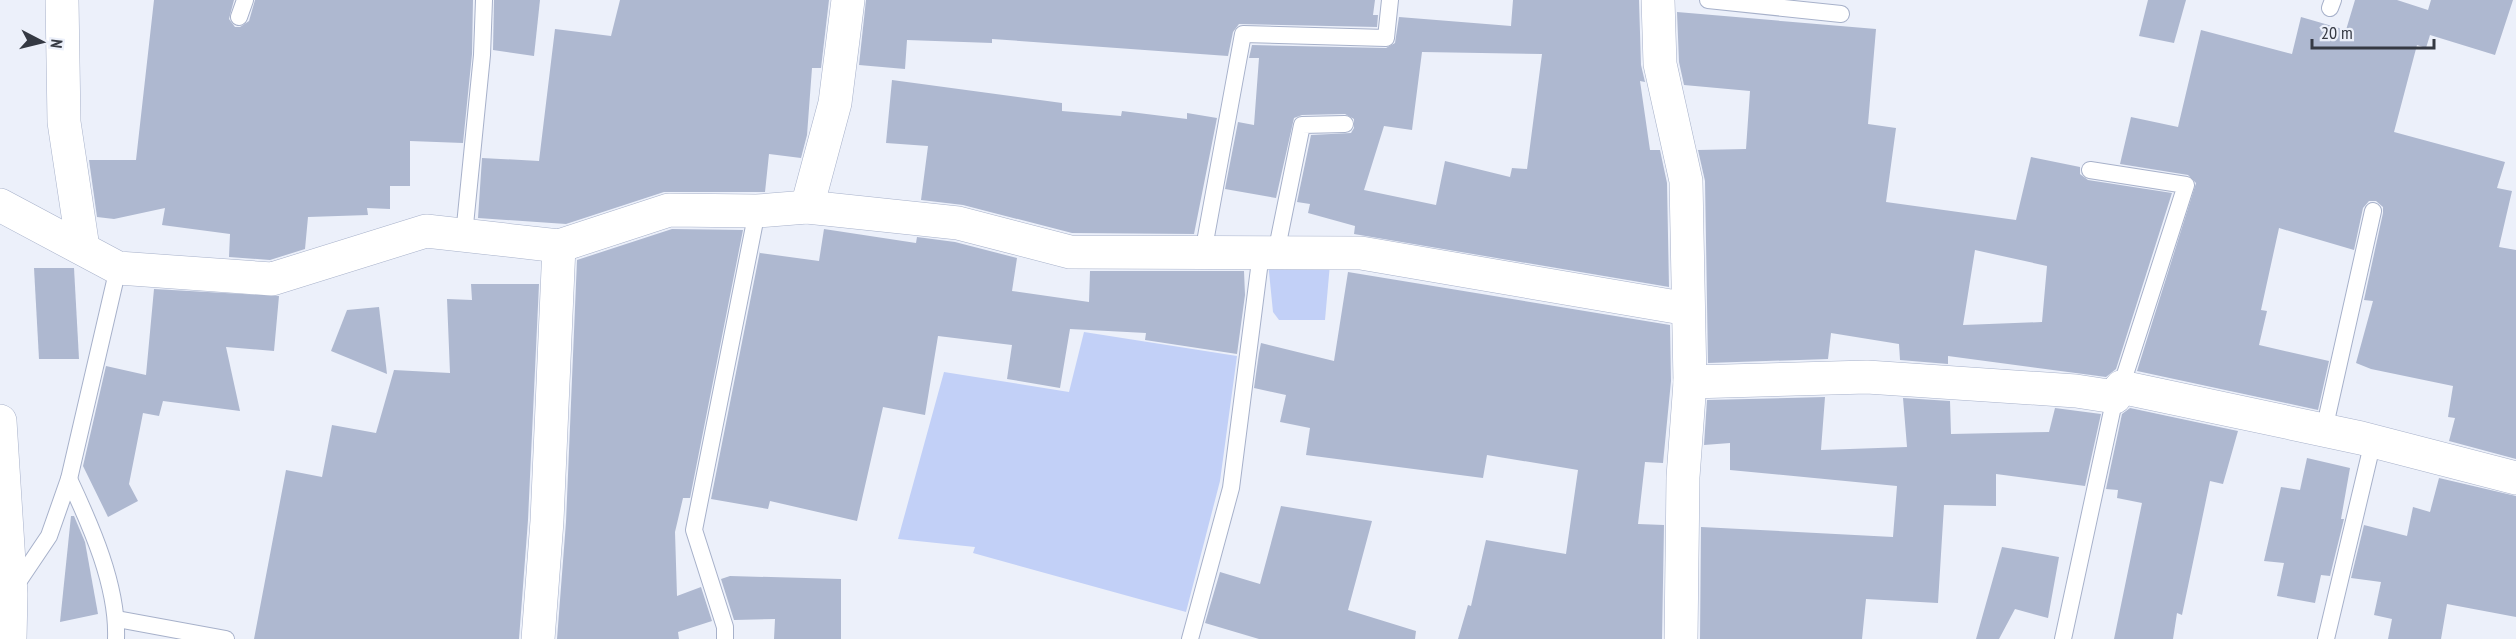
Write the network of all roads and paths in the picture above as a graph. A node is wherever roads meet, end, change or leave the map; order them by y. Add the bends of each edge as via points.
1 (62, 0) edge
2 (245, 0) edge
3 (484, 0) edge
4 (848, 0) edge
5 (1390, 0) edge
6 (1658, 0) edge
7 (1708, 0) edge
8 (1841, 14) dead end
9 (239, 17) dead end
10 (1345, 124) dead end
11 (2090, 170) dead end
12 (0, 205) edge
13 (807, 207) junction
14 (757, 211) junction
15 (2373, 211) dead end
16 (464, 235) junction
17 (558, 246) junction
18 (83, 248) junction
19 (1203, 253) junction
20 (1269, 253) junction
21 (118, 268) junction
22 (1688, 309) junction
23 (1690, 382) junction
24 (2118, 392) junction
25 (0, 421) edge
26 (2324, 430) junction
27 (2373, 441) junction
28 (2516, 477) edge
29 (69, 479) junction
30 (11, 594) junction
31 (117, 619) junction
32 (10, 639) edge
33 (116, 639) edge
34 (226, 639) edge
35 (538, 639) edge
36 (725, 639) edge
37 (1190, 639) edge
38 (1681, 639) edge
39 (2063, 639) edge
40 (2326, 639) edge

1 - 18 street via 64,123
2 - 9 lane
3 - 16 lane
4 - 13 street via 835,102
5 - 19 lane via 1386,38 1243,34
6 - 22 street via 1660,64 1686,180
7 - 8 lane
10 - 20 lane via 1302,125
11 - 24 lane via 2186,185
12 - 18 street
13 - 14 street
13 - 19 street via 958,223 1070,252
14 - 17 street via 669,210
14 - 36 lane via 694,530 725,627
15 - 26 lane
16 - 17 street
16 - 21 street via 426,231 272,279
17 - 35 street
18 - 21 street
19 - 20 street
20 - 22 street via 1361,253
20 - 37 lane via 1231,488
21 - 29 lane
22 - 23 street
23 - 24 street via 1867,376
23 - 38 street via 1683,477
24 - 26 street
24 - 39 lane
25 - 30 street
26 - 27 street
27 - 28 street
27 - 40 lane
29 - 30 lane via 49,536
29 - 31 lane via 94,532
30 - 32 street
31 - 33 lane
31 - 34 lane

